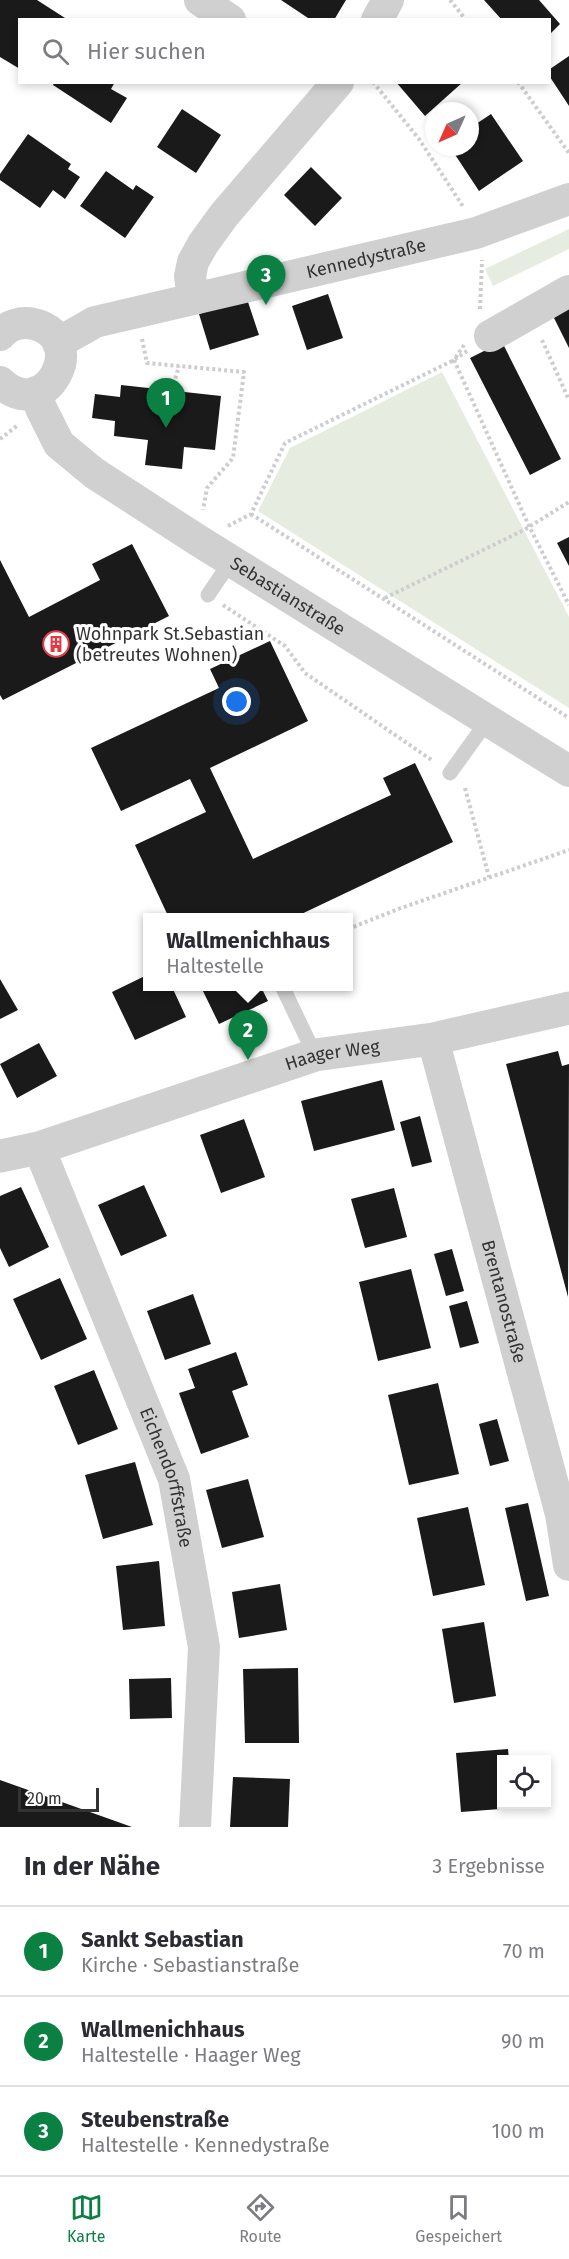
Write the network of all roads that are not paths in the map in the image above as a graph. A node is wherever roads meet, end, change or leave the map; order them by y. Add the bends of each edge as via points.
1 (200, 0) edge
2 (388, 0) edge
3 (227, 18) edge
4 (378, 18) edge
5 (334, 84) edge
6 (569, 199) edge
7 (569, 291) edge
8 (193, 299) junction
9 (479, 330) road end
10 (0, 335) edge
11 (58, 343) junction
12 (0, 382) edge
13 (36, 392) junction
14 (231, 561) junction
15 (208, 595) dead end
16 (488, 720) junction
17 (569, 771) edge
18 (450, 773) road end
19 (284, 991) edge
20 (569, 1008) edge
21 (433, 1039) junction
22 (315, 1055) junction
23 (39, 1148) junction
24 (0, 1156) edge
25 (565, 1514) edge
26 (569, 1565) edge
27 (195, 1827) edge

1 - 3 street
2 - 4 street
5 - 8 street via 203,244 190,276
6 - 8 street, Kennedystraße via 476,233
7 - 9 street via 530,312
8 - 11 street, Kennedystraße via 95,322
10 - 11 street via 11,326 31,323 49,332
11 - 13 street via 59,370 46,388
12 - 13 street via 15,392
13 - 14 street, Sebastianstraße via 59,444 94,473
14 - 15 lane
14 - 16 street, Sebastianstraße
16 - 17 street, Sebastianstraße
16 - 18 lane
19 - 22 lane
20 - 21 street, Haager Weg
21 - 22 street, Haager Weg
21 - 25 street, Brentanostraße
22 - 23 street, Haager Weg
23 - 24 street, Haager Weg
23 - 27 street, Eichendorffstraße via 174,1479 204,1647
25 - 26 street, Brentanostraße

